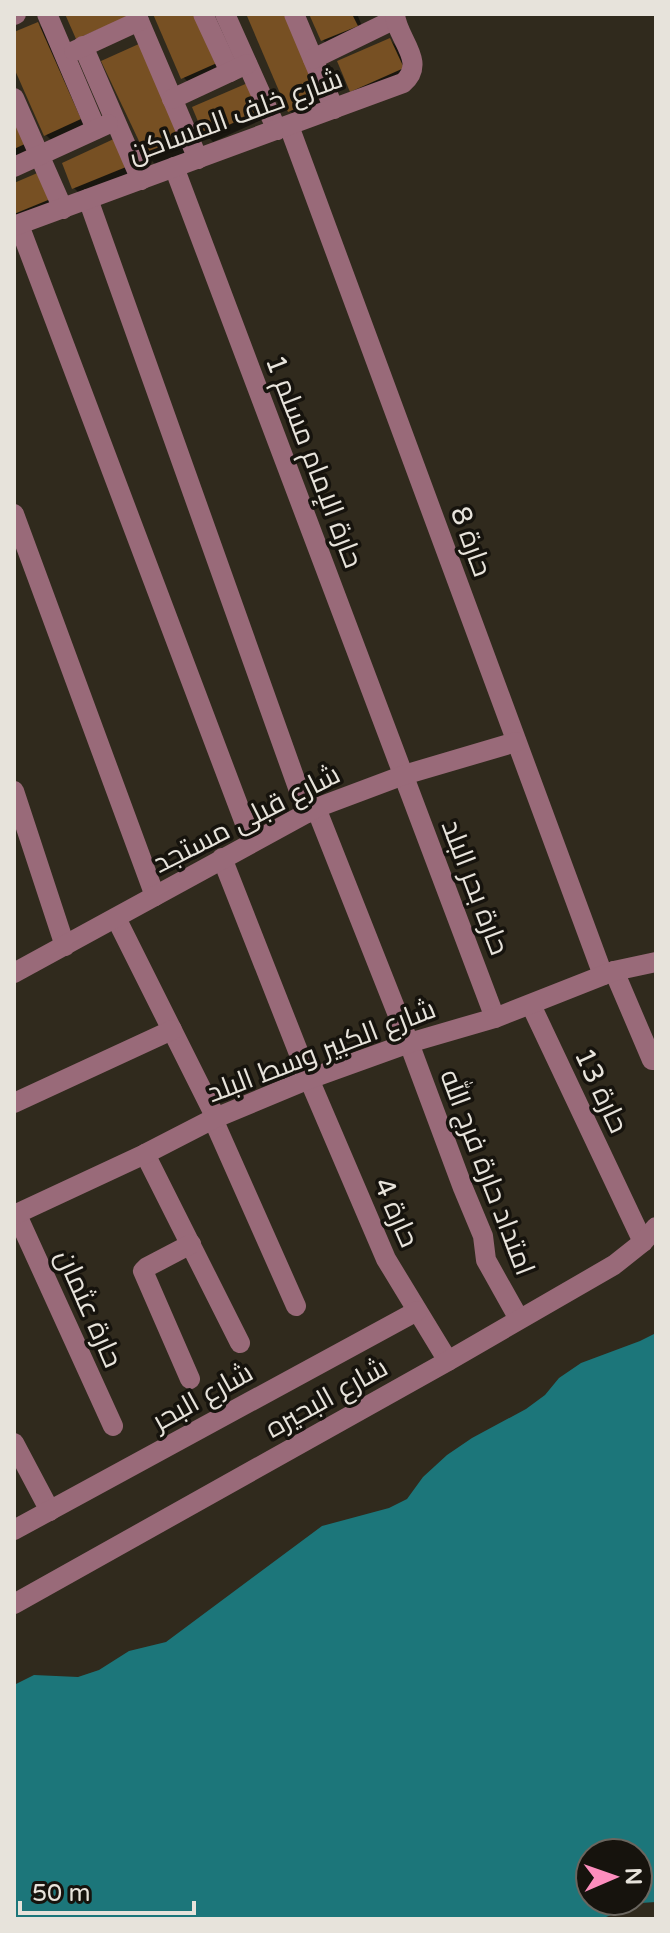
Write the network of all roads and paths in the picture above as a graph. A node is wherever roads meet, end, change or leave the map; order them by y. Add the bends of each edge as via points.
1 (47, 14) edge
2 (225, 14) edge
3 (294, 14) edge
4 (205, 15) edge
5 (395, 16) edge
6 (138, 18) edge
7 (364, 23) edge
8 (74, 51) junction
9 (313, 59) junction
10 (238, 68) junction
11 (14, 98) edge
12 (172, 99) junction
13 (334, 109) junction
14 (106, 125) junction
15 (283, 128) junction
16 (39, 155) junction
17 (198, 159) junction
18 (14, 167) edge
19 (174, 167) junction
20 (141, 180) junction
21 (88, 199) junction
22 (63, 209) junction
23 (16, 226) edge
24 (14, 514) edge
25 (516, 742) junction
26 (404, 775) junction
27 (14, 791) edge
28 (312, 810) junction
29 (252, 842) junction
30 (222, 858) junction
31 (155, 896) junction
32 (116, 918) junction
33 (65, 946) junction
34 (656, 962) edge
35 (14, 973) edge
36 (609, 973) junction
37 (531, 1005) junction
38 (495, 1018) junction
39 (172, 1030) junction
40 (409, 1043) junction
41 (652, 1060) dead end
42 (309, 1079) junction
43 (14, 1103) edge
44 (214, 1119) junction
45 (145, 1154) junction
46 (15, 1214) edge
47 (649, 1235) edge
48 (191, 1244) junction
49 (296, 1306) dead end
50 (417, 1311) junction
51 (519, 1319) junction
52 (240, 1343) dead end
53 (448, 1361) junction
54 (190, 1379) dead end
55 (113, 1426) dead end
56 (14, 1443) edge
57 (50, 1511) junction
58 (14, 1530) edge
59 (14, 1604) edge

1 - 8 street
2 - 10 street
3 - 9 street
4 - 10 street
5 - 7 street
5 - 13 street, شارع خلف المساكن via 412,56 408,79
6 - 8 street
6 - 12 street
7 - 9 street
8 - 14 street
9 - 13 street
10 - 12 street
10 - 15 street, حارة 8
11 - 16 street
12 - 17 street
13 - 15 street, شارع خلف المساكن
14 - 16 street
14 - 20 street
15 - 17 street, شارع خلف المساكن
15 - 25 street, حارة 8
16 - 18 street
16 - 22 street
17 - 19 street, شارع خلف المساكن
19 - 20 street, شارع خلف المساكن
19 - 26 street, حارة الإمام مسلم 1
20 - 21 street, شارع خلف المساكن
21 - 22 street, شارع خلف المساكن
21 - 28 street, امتداد حارة فرج الله
22 - 23 street, شارع خلف المساكن
23 - 29 street
24 - 31 street
25 - 26 street, شارع قبلى مستجد
25 - 36 street, حارة 8
26 - 28 street, شارع قبلى مستجد
26 - 38 street, حارة بحر البلد
27 - 33 street
28 - 29 street, شارع قبلى مستجد
28 - 40 street, امتداد حارة فرج الله
29 - 30 street, شارع قبلى مستجد
30 - 31 street, شارع قبلى مستجد
30 - 42 street
31 - 32 street, شارع قبلى مستجد
32 - 33 street, شارع قبلى مستجد
32 - 39 street
33 - 35 street, شارع قبلى مستجد
34 - 36 street, شارع الكبير وسط البلد
36 - 37 street, شارع الكبير وسط البلد
36 - 41 street, حارة 8
37 - 38 street, شارع الكبير وسط البلد
37 - 47 street, حارة 13
38 - 40 street, شارع الكبير وسط البلد
39 - 43 street
39 - 44 street
40 - 42 street, شارع الكبير وسط البلد
40 - 51 street, امتداد حارة فرج الله via 483,1236 486,1260
42 - 44 street, شارع الكبير وسط البلد
42 - 50 street, حارة 4 via 386,1259
44 - 45 street, شارع الكبير وسط البلد
44 - 49 street
45 - 46 street, شارع الكبير وسط البلد
45 - 48 street
46 - 55 street, حارة عثمان
47 - 51 street, شارع البحيره via 614,1265
48 - 52 street
48 - 54 street via 143,1271
50 - 53 street, حارة 4
50 - 57 street, شارع البحر
51 - 53 street, شارع البحيره
53 - 59 street, شارع البحيره
56 - 57 street
57 - 58 street, شارع البحر

